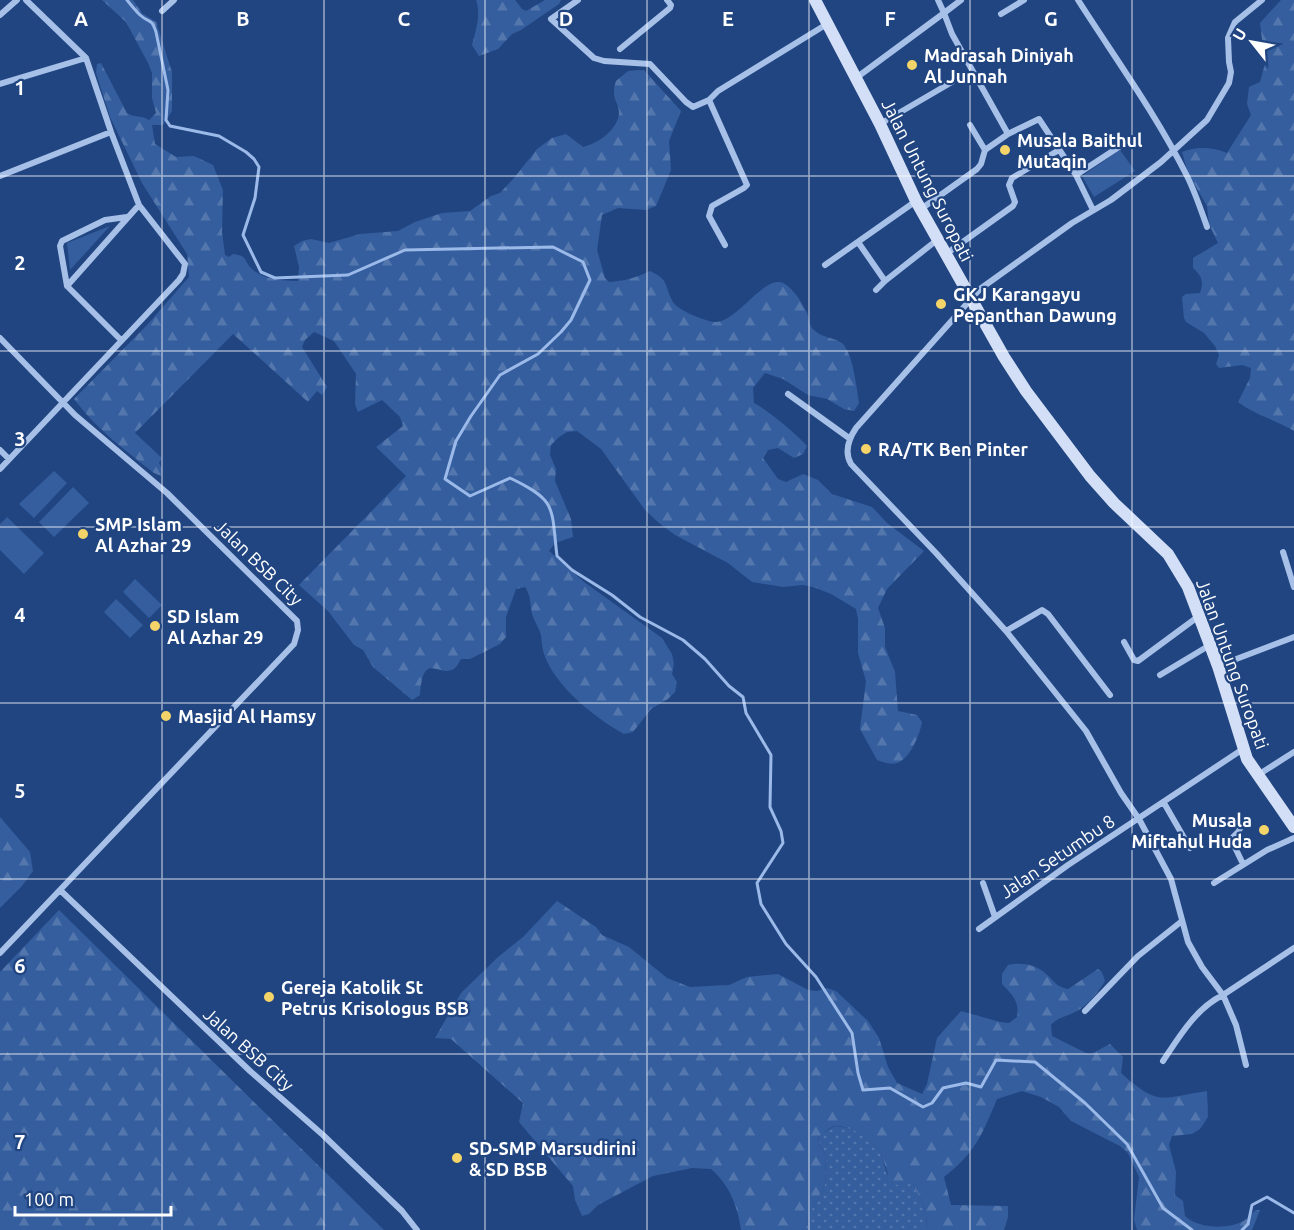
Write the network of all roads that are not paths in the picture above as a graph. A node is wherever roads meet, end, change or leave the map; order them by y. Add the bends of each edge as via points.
1 (17, 0) edge
2 (26, 0) edge
3 (174, 0) edge
4 (578, 0) edge
5 (667, 0) edge
6 (814, 0) edge
7 (938, 0) edge
8 (961, 0) edge
9 (1024, 0) edge
10 (1078, 0) edge
11 (1262, 0) edge
12 (162, 11) dead end
13 (944, 13) junction
14 (1001, 14) dead end
15 (0, 15) edge
16 (827, 24) junction
17 (620, 49) dead end
18 (86, 58) junction
19 (855, 78) junction
20 (952, 82) dead end
21 (0, 84) edge
22 (710, 100) junction
23 (880, 124) junction
24 (970, 125) dead end
25 (111, 132) junction
26 (1008, 134) junction
27 (1125, 143) dead end
28 (985, 150) junction
29 (1059, 150) junction
30 (1172, 150) junction
31 (1076, 175) junction
32 (0, 176) edge
33 (139, 204) junction
34 (918, 205) junction
35 (1094, 210) junction
36 (127, 216) junction
37 (1207, 227) dead end
38 (937, 240) junction
39 (858, 242) junction
40 (725, 245) dead end
41 (946, 255) junction
42 (825, 265) dead end
43 (885, 281) junction
44 (66, 286) junction
45 (876, 290) dead end
46 (970, 300) junction
47 (0, 338) edge
48 (121, 340) junction
49 (788, 394) dead end
50 (63, 402) junction
51 (849, 438) junction
52 (0, 450) edge
53 (9, 459) junction
54 (0, 469) edge
55 (1283, 552) dead end
56 (1293, 577) edge
57 (1294, 587) edge
58 (1199, 616) junction
59 (1006, 631) junction
60 (1294, 637) edge
61 (1124, 642) dead end
62 (1211, 645) junction
63 (1218, 666) junction
64 (1160, 675) dead end
65 (1110, 695) dead end
66 (1243, 749) junction
67 (1294, 752) edge
68 (1258, 776) junction
69 (1164, 803) junction
70 (1139, 819) junction
71 (1235, 822) dead end
72 (1294, 827) edge
73 (1294, 838) edge
74 (1190, 848) dead end
75 (1243, 864) junction
76 (983, 883) dead end
77 (1214, 883) dead end
78 (60, 890) junction
79 (995, 917) junction
80 (1182, 921) junction
81 (979, 929) dead end
82 (1294, 948) edge
83 (0, 953) edge
84 (1223, 995) junction
85 (1084, 1011) dead end
86 (1163, 1061) dead end
87 (1246, 1065) dead end
88 (417, 1230) edge

1 - 15 street
2 - 18 street
3 - 12 street
4 - 22 street via 550,19 594,58 650,64 693,107
5 - 17 street via 670,8
6 - 16 main road, Jalan Untung Suropati
7 - 13 street
8 - 13 street
9 - 14 street
10 - 30 street
11 - 30 street via 1235,22 1228,38 1231,72 1219,102 1207,120
13 - 19 street
13 - 26 street
16 - 19 main road, Jalan Untung Suropati
16 - 22 street via 718,91
18 - 21 street
18 - 25 street
19 - 23 main road, Jalan Untung Suropati
20 - 23 street
22 - 40 street via 747,185 710,211
23 - 34 main road, Jalan Untung Suropati
24 - 28 street
25 - 32 street
25 - 33 street
26 - 28 street
26 - 29 street via 1039,118
27 - 31 street
28 - 34 street via 978,169
29 - 31 street
29 - 41 street via 1012,178 1009,184 1013,206
30 - 35 street via 1112,200
30 - 37 street
31 - 35 street
33 - 36 street
33 - 48 street via 185,264 185,270
34 - 38 main road, Jalan Untung Suropati
34 - 39 street
35 - 46 street via 980,289
36 - 44 street
36 - 44 street via 105,220 62,240
38 - 41 main road, Jalan Untung Suropati
38 - 43 street
39 - 42 street
39 - 43 street
41 - 46 main road, Jalan Untung Suropati
43 - 45 street
44 - 48 street
46 - 51 street
46 - 58 main road, Jalan Untung Suropati via 1064,443 1114,503 1168,554 1188,587
47 - 50 street, Jalan BSB City
48 - 50 street
49 - 51 street
50 - 53 street
50 - 78 street, Jalan BSB City via 167,493 297,621 298,630 294,644
51 - 59 street via 847,453 851,464
52 - 53 street
53 - 54 street
55 - 56 street
56 - 57 street
58 - 61 street via 1138,661
58 - 62 main road, Jalan Untung Suropati
59 - 65 street via 1042,610
59 - 70 street via 1086,731
60 - 63 street
62 - 63 main road, Jalan Untung Suropati
62 - 64 street
63 - 66 main road, Jalan Untung Suropati
66 - 68 main road, Jalan Untung Suropati
66 - 69 street, Jalan Setumbu 8
67 - 68 street
68 - 72 main road, Jalan Untung Suropati
69 - 70 street, Jalan Setumbu 8
69 - 74 street
70 - 79 street, Jalan Setumbu 8
70 - 80 street via 1175,887
71 - 75 street via 1240,828 1231,839
73 - 75 street
75 - 77 street
76 - 79 street
78 - 83 street, Jalan BSB City
78 - 88 street, Jalan BSB City via 323,1135
79 - 81 street, Jalan Setumbu 8
80 - 84 street via 1188,942
80 - 85 street via 1138,956
82 - 84 street
84 - 86 street via 1191,1021
84 - 87 street

